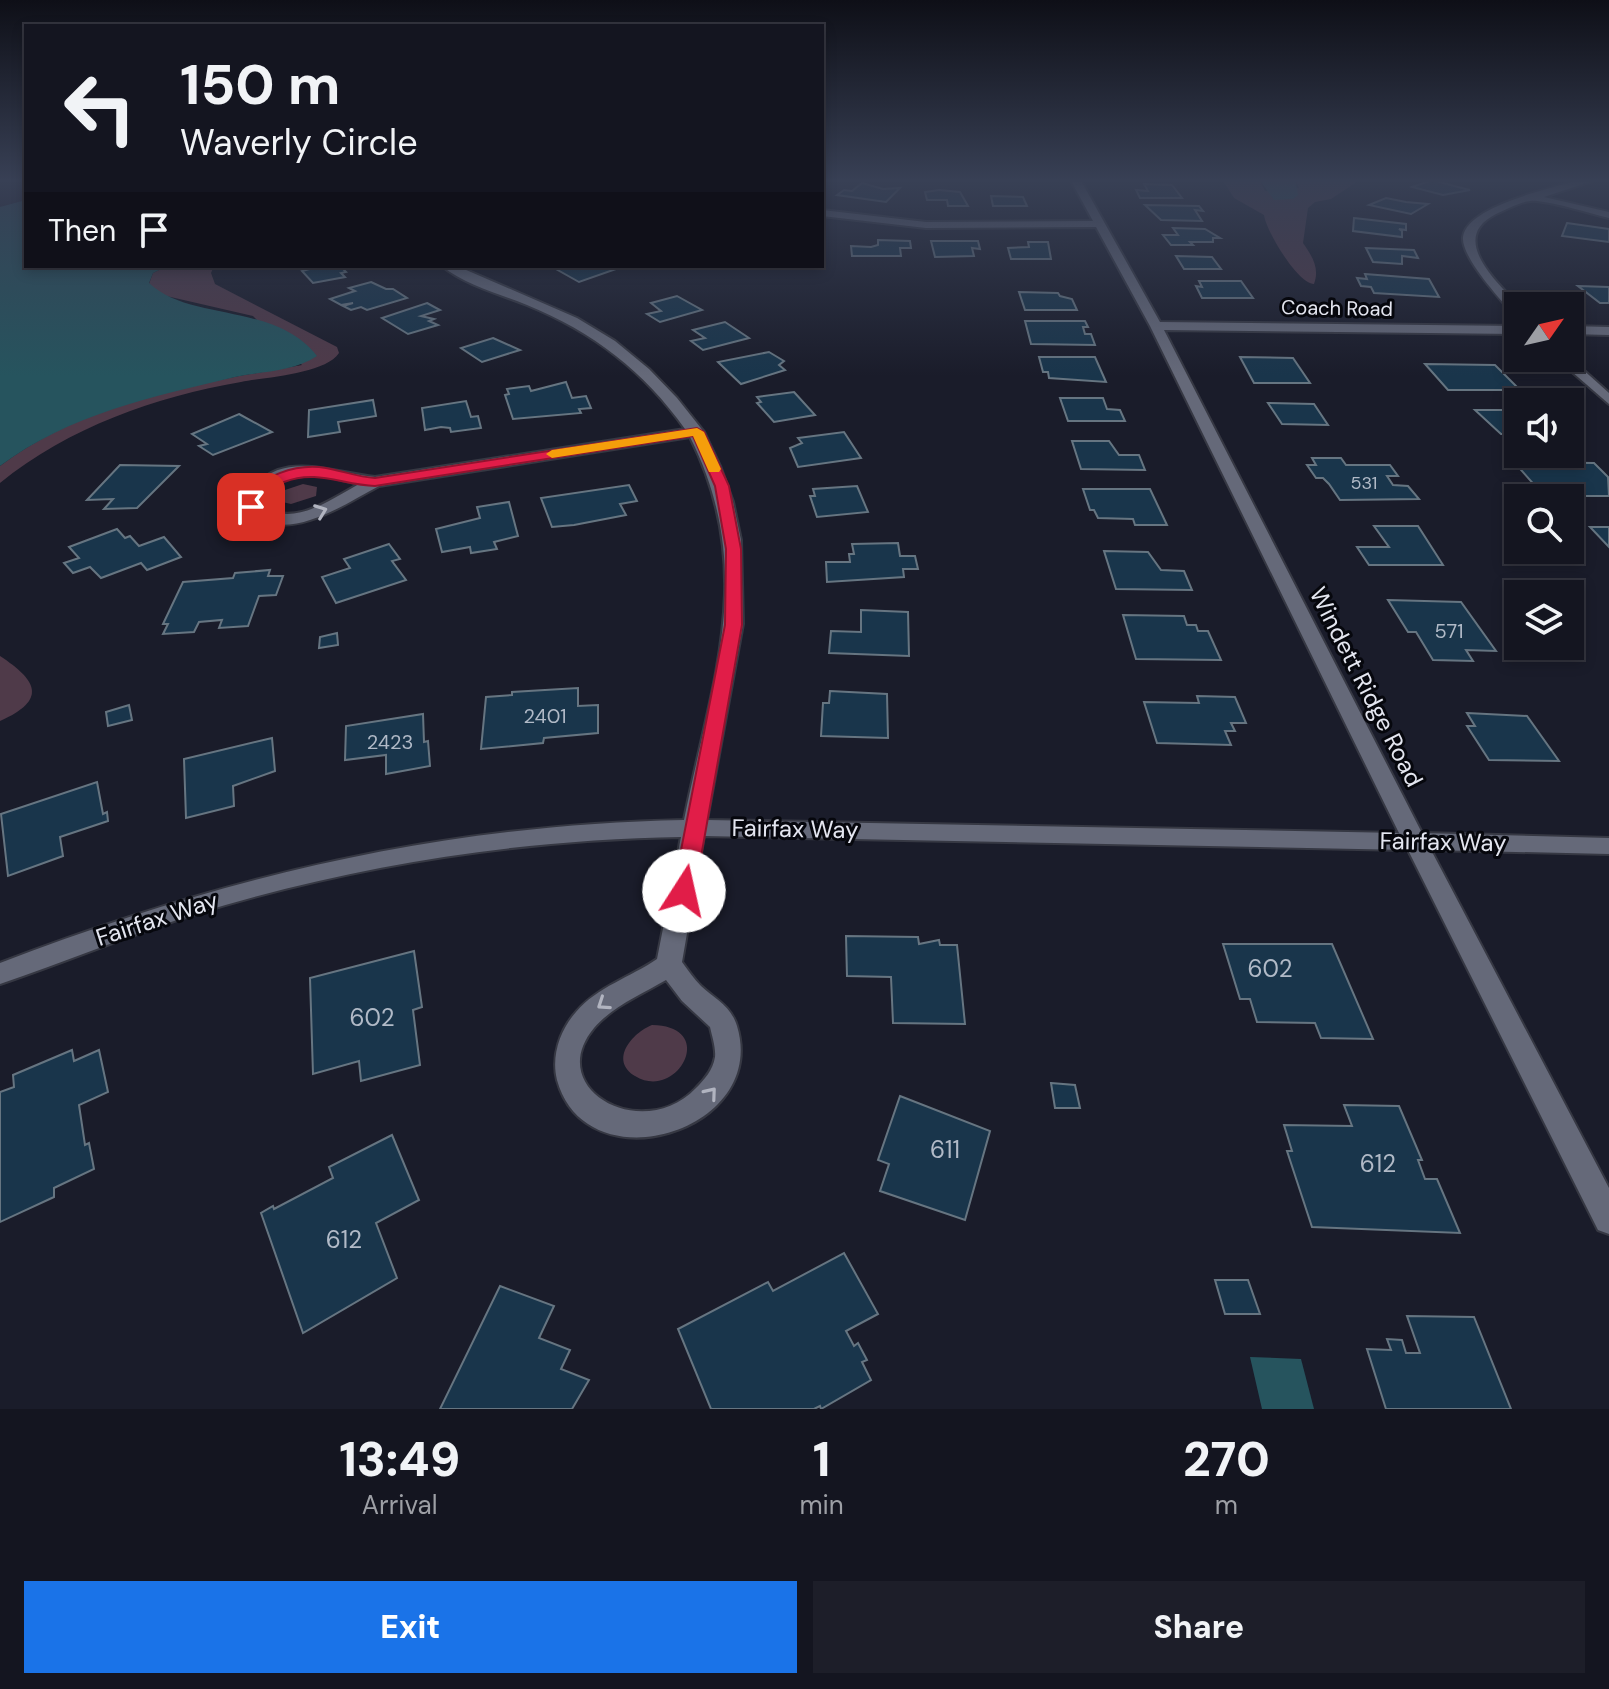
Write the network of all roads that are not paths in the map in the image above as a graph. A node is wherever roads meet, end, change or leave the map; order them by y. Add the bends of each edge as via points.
1 (1112, 245) edge
2 (1470, 245) edge
3 (453, 268) edge
4 (1504, 294) edge
5 (1156, 326) junction
6 (1504, 330) edge
7 (1584, 330) edge
8 (1609, 331) edge
9 (1578, 372) edge
10 (1609, 400) edge
11 (697, 432) junction
12 (375, 482) junction
13 (694, 827) junction
14 (1415, 842) junction
15 (1609, 846) edge
16 (669, 964) junction
17 (0, 974) edge
18 (1609, 1219) edge

1 - 5 street, Windett Ridge Road
2 - 4 street
3 - 11 street via 532,301 610,343 664,391
5 - 6 street, Coach Road
5 - 14 street, Windett Ridge Road
7 - 8 street
9 - 10 street
11 - 12 street
11 - 13 street via 722,486 734,549 734,625
12 -> 12 street via 324,471 297,472 260,487 251,507 266,516 293,518 322,511
13 - 14 street, Fairfax Way
13 - 16 street
13 - 17 street, Fairfax Way via 529,836 339,867 122,929
14 - 15 street, Fairfax Way
14 - 18 street, Windett Ridge Road
16 -> 16 street via 607,1000 576,1033 569,1053 576,1095 613,1122 662,1124 686,1115 712,1092 727,1064 729,1043 723,1024

